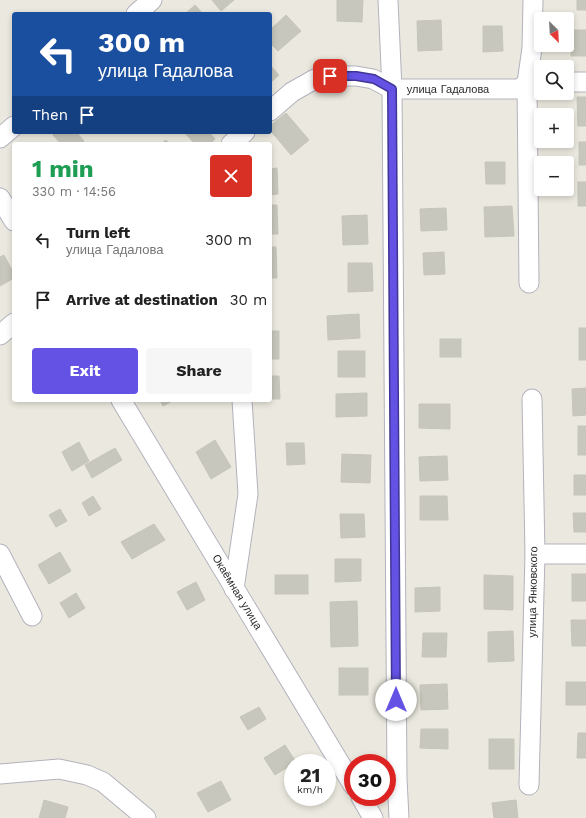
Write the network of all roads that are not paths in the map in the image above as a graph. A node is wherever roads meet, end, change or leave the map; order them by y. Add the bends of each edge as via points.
1 (152, 0) edge
2 (388, 0) edge
3 (533, 0) edge
4 (138, 12) edge
5 (574, 82) edge
6 (586, 82) edge
7 (534, 83) edge
8 (392, 89) junction
9 (272, 109) edge
10 (12, 128) edge
11 (243, 134) edge
12 (0, 138) edge
13 (233, 142) edge
14 (0, 198) edge
15 (12, 218) edge
16 (529, 283) dead end
17 (12, 324) edge
18 (0, 335) edge
19 (532, 398) dead end
20 (122, 402) edge
21 (242, 402) edge
22 (0, 554) edge
23 (535, 554) junction
24 (586, 554) edge
25 (234, 588) junction
26 (32, 616) dead end
27 (344, 770) edge
28 (0, 774) edge
29 (529, 785) dead end
30 (366, 806) edge
31 (146, 818) edge
32 (373, 818) edge
33 (399, 818) edge

1 - 4 street
2 - 8 street
3 - 7 street
5 - 6 street
7 - 8 street, улица Гадалова via 519,89
7 - 16 street
8 - 9 street, улица Гадалова via 374,79 330,76 315,79 292,92
8 - 33 street
10 - 12 street
11 - 13 street
14 - 15 street
17 - 18 street
19 - 23 street, улица Янковского
20 - 25 street, Окаёмная улица
21 - 25 street via 248,494
22 - 26 street
23 - 24 street
23 - 29 street, улица Янковского
25 - 27 street, Окаёмная улица
28 - 31 street via 59,768 87,775 103,782
30 - 32 street

